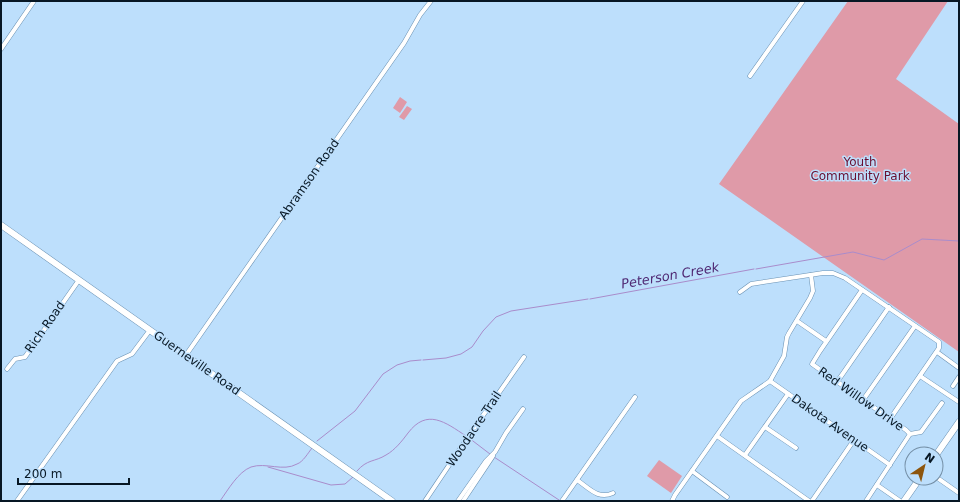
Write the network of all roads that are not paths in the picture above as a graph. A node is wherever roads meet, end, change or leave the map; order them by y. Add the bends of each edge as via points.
1 (34, 1) edge
2 (431, 1) edge
3 (803, 1) edge
4 (1, 49) edge
5 (750, 76) dead end
6 (1, 225) edge
7 (811, 275) junction
8 (79, 280) junction
9 (862, 290) junction
10 (740, 292) dead end
11 (889, 307) junction
12 (797, 321) junction
13 (915, 326) junction
14 (150, 330) junction
15 (826, 341) junction
16 (937, 352) junction
17 (186, 355) junction
18 (524, 357) dead end
19 (959, 368) edge
20 (7, 369) dead end
21 (920, 376) junction
22 (959, 377) edge
23 (770, 381) junction
24 (837, 382) junction
25 (953, 386) dead end
26 (788, 394) junction
27 (635, 397) dead end
28 (863, 400) junction
29 (959, 402) edge
30 (942, 403) dead end
31 (523, 409) dead end
32 (890, 419) junction
33 (959, 422) edge
34 (765, 427) junction
35 (910, 434) junction
36 (717, 436) junction
37 (854, 440) junction
38 (942, 446) edge
39 (796, 448) dead end
40 (495, 452) junction
41 (745, 456) junction
42 (890, 465) junction
43 (692, 471) junction
44 (577, 480) junction
45 (944, 483) edge
46 (877, 485) junction
47 (914, 486) edge
48 (613, 493) dead end
49 (959, 493) edge
50 (727, 496) dead end
51 (17, 501) edge
52 (392, 501) edge
53 (425, 501) edge
54 (458, 501) edge
55 (463, 501) edge
56 (562, 501) edge
57 (672, 501) edge
58 (809, 501) edge
59 (812, 501) edge
60 (866, 501) edge
61 (900, 501) edge
62 (904, 501) edge

1 - 4 street
2 - 17 street, Abramson Road
3 - 5 street
6 - 8 main road, Guerneville Road
7 - 9 street via 833,273
7 - 10 street via 751,284
7 - 12 street via 812,294
8 - 14 main road, Guerneville Road
8 - 20 street, Rich Road via 25,357 15,359
9 - 11 street
9 - 15 street
11 - 13 street
11 - 24 street
12 - 15 street
12 - 23 street via 787,337 784,356
13 - 16 street via 939,342
13 - 28 street
14 - 17 main road, Guerneville Road
14 - 51 street via 132,354 117,362
15 - 24 street, Red Willow Drive via 812,363
16 - 19 street
16 - 21 street
17 - 52 main road, Guerneville Road
18 - 53 street, Woodacre Trail
21 - 29 street
21 - 32 street
22 - 25 street
23 - 26 street, Dakota Avenue
23 - 36 street via 741,401
24 - 28 street, Red Willow Drive
26 - 34 street
26 - 37 street, Dakota Avenue
27 - 44 street
28 - 32 street, Red Willow Drive
30 - 35 street via 923,429
31 - 40 street
32 - 35 street, Red Willow Drive
33 - 38 main road
34 - 39 street
34 - 41 street
35 - 42 street
36 - 41 street
36 - 43 street
37 - 42 street, Dakota Avenue
37 - 59 street
40 - 54 street
40 - 55 street
41 - 58 street
42 - 46 street
43 - 50 street
43 - 57 street
44 - 48 street via 600,495
44 - 56 street
45 - 49 street
46 - 60 street
46 - 61 street
47 - 62 main road

